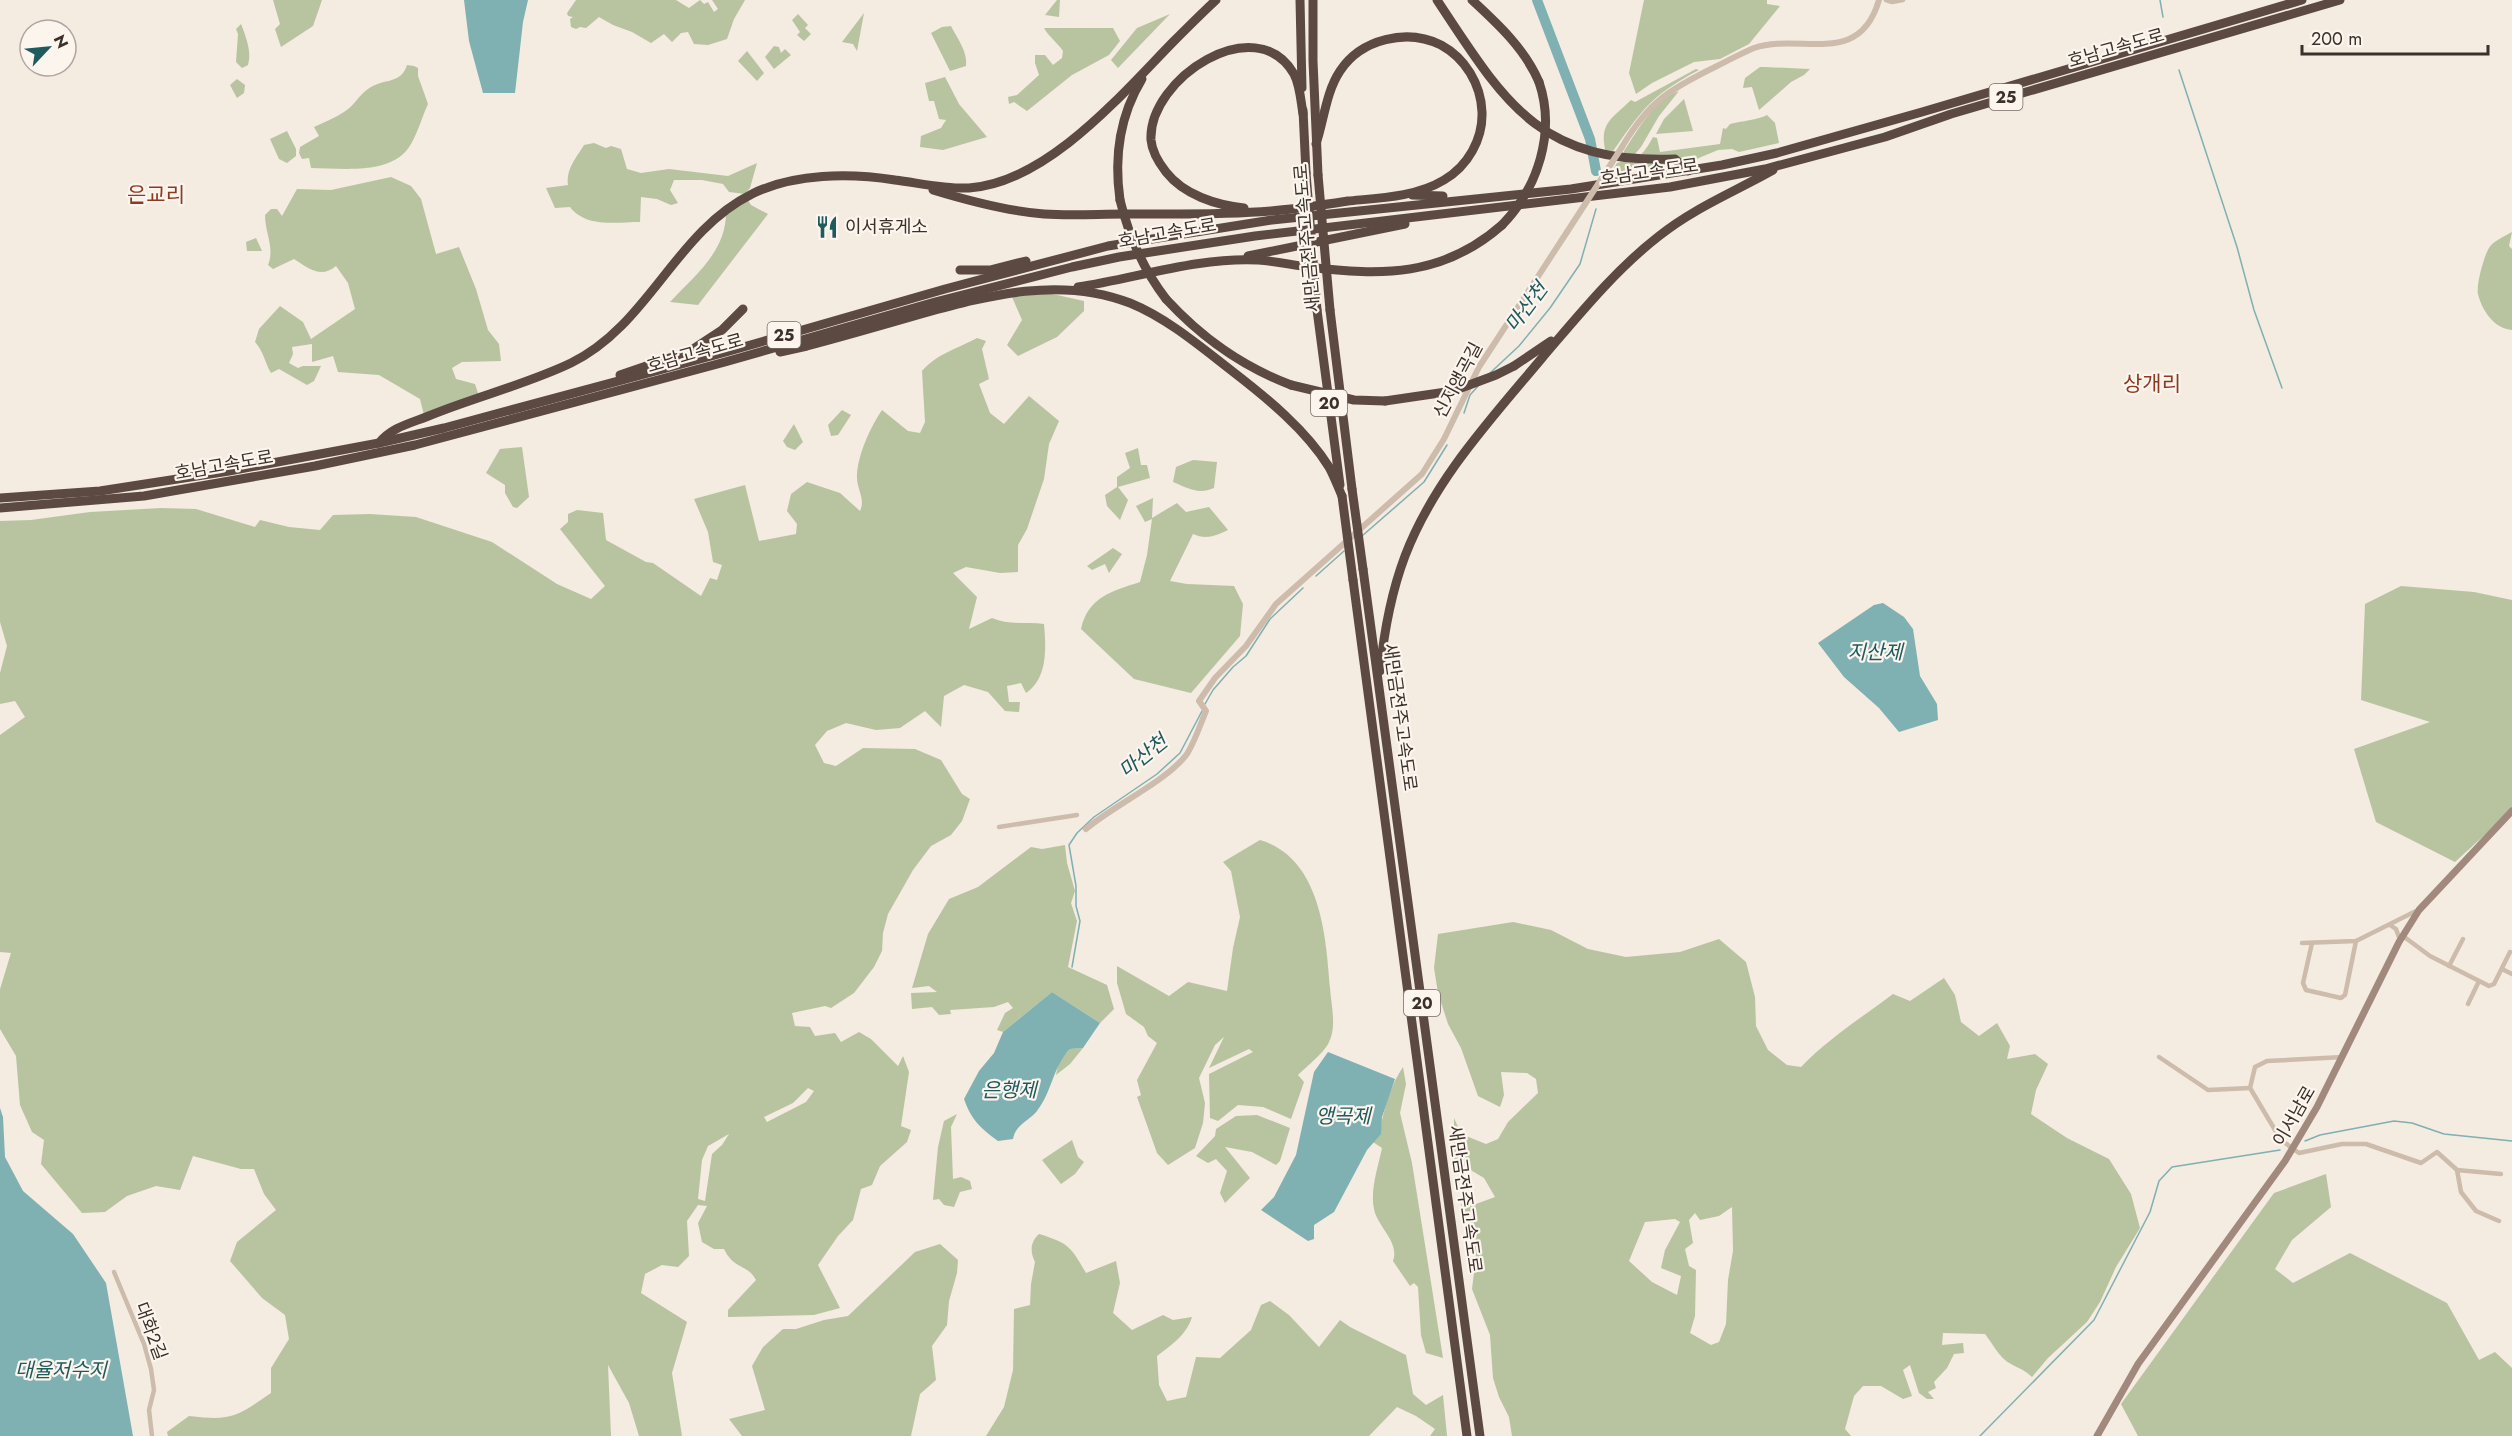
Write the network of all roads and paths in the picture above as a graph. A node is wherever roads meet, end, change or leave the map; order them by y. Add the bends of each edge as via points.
1 (1216, 0) edge
2 (1300, 0) edge
3 (1313, 0) edge
4 (1437, 0) edge
5 (1472, 0) edge
6 (1879, 0) edge
7 (1886, 0) edge
8 (1903, 0) edge
9 (2302, 0) edge
10 (2340, 0) edge
11 (1151, 64) junction
12 (1303, 114) junction
13 (1316, 144) junction
14 (1784, 164) junction
15 (1688, 171) junction
16 (896, 180) junction
17 (1401, 195) junction
18 (1481, 197) junction
19 (1270, 211) junction
20 (1461, 212) junction
21 (1108, 246) junction
22 (1216, 262) junction
23 (960, 270) dead end
24 (1063, 289) junction
25 (743, 309) dead end
26 (1571, 324) junction
27 (725, 362) junction
28 (603, 384) junction
29 (379, 443) junction
30 (1342, 496) junction
31 (0, 498) edge
32 (0, 508) edge
33 (1378, 685) junction
34 (2512, 811) edge
35 (1077, 815) dead end
36 (999, 827) dead end
37 (1086, 829) dead end
38 (2419, 910) junction
39 (2390, 925) junction
40 (2401, 938) junction
41 (2463, 939) dead end
42 (2356, 941) junction
43 (2302, 943) dead end
44 (2312, 943) junction
45 (2510, 952) dead end
46 (2449, 966) junction
47 (2502, 969) junction
48 (2512, 974) edge
49 (2479, 981) junction
50 (2468, 1004) dead end
51 (2159, 1057) dead end
52 (2343, 1057) junction
53 (2250, 1088) junction
54 (2293, 1148) junction
55 (2457, 1170) junction
56 (2501, 1174) dead end
57 (2499, 1221) dead end
58 (114, 1272) dead end
59 (152, 1436) edge
60 (1467, 1436) edge
61 (1480, 1436) edge
62 (2097, 1436) edge

1 - 11 highway
2 - 12 highway, 새만금전주고속도로 / 20
3 - 13 highway, 새만금전주고속도로 / 20
4 - 15 highway via 1495,84 1531,122 1572,146 1599,155 1675,159
5 - 22 highway, bridge via 1508,35 1529,63 1539,82 1546,117 1543,151 1526,191 1502,225 1480,243 1449,259 1402,272 1343,271 1258,260
6 - 37 street, 신지앵곡길, bridge via 1865,26 1845,42 1756,48 1674,87 1645,114 1479,367 1422,474 1276,604 1199,701 1206,711 1178,764
7 - 8 street
9 - 15 highway, 호남고속도로 / 25 via 1777,153
10 - 14 highway, 호남고속도로 / 25
11 - 16 highway via 1097,120 1064,147 1005,179 971,188
11 - 26 highway, bridge via 1129,104 1121,131 1117,159 1119,200 1139,256 1166,299 1220,349 1291,385 1354,400 1384,401 1453,391 1496,375 1545,346
12 - 19 highway via 1296,77 1279,56 1253,47 1236,48 1217,54 1185,76 1166,98 1154,123 1153,149 1170,177 1182,187 1216,202
12 - 30 highway, 새만금전주고속도로 / 20, bridge via 1317,310
13 - 17 highway via 1329,95 1340,71 1354,56 1378,42 1402,37 1443,46 1463,63 1478,88 1482,115 1479,136 1471,154 1455,173
13 - 33 highway, 새만금전주고속도로 / 20, bridge via 1330,310
14 - 20 highway, 호남고속도로 / 25 via 1671,187
14 - 26 highway via 1713,200 1658,237
15 - 18 highway, 호남고속도로 / 25 via 1571,189
16 - 19 highway via 986,205 1044,214
16 - 29 highway via 816,178 753,194 714,218 605,343 551,371 388,432
17 - 18 highway
17 - 19 highway
18 - 21 highway, 호남고속도로 / 25 via 1272,220
20 - 22 highway
20 - 27 highway, 호남고속도로 / 25 via 1200,243 1072,267
21 - 23 highway via 990,270
21 - 28 highway, 호남고속도로 / 25
22 - 24 highway
24 - 27 highway via 980,297 807,346
24 - 30 highway via 1105,295 1132,304 1202,348 1300,432 1330,468
25 - 28 highway via 722,330 690,351 629,370
26 - 33 highway via 1460,458 1419,525 1405,555 1389,610
27 - 32 highway, 호남고속도로 / 25 via 447,437 315,466 144,496
28 - 29 highway, 호남고속도로 / 25
29 - 31 highway, 호남고속도로 / 25 via 100,491
30 - 60 highway, 새만금전주고속도로 / 20, bridge
33 - 61 highway, 새만금전주고속도로 / 20
34 - 38 main road, 이서남로
35 - 36 street
38 - 39 street
38 - 40 main road, 이서남로
39 - 40 street
39 - 42 street
40 - 46 street
40 - 52 main road, 이서남로
41 - 46 street
42 - 44 street
42 - 44 street via 2345,995 2341,998 2306,990 2303,983
43 - 44 street
45 - 47 street
46 - 49 street
47 - 48 street
47 - 49 street via 2494,984
49 - 50 street
51 - 53 street via 2208,1090
52 - 53 street via 2267,1061 2255,1067
52 - 54 main road, 이서남로
53 - 54 street via 2281,1140
54 - 55 street via 2299,1153 2342,1144 2366,1144 2421,1163 2437,1152
54 - 62 main road, 이서남로 via 2139,1362
55 - 56 street
55 - 57 street via 2461,1192 2476,1210
58 - 59 street, 대화2길 via 151,1369

